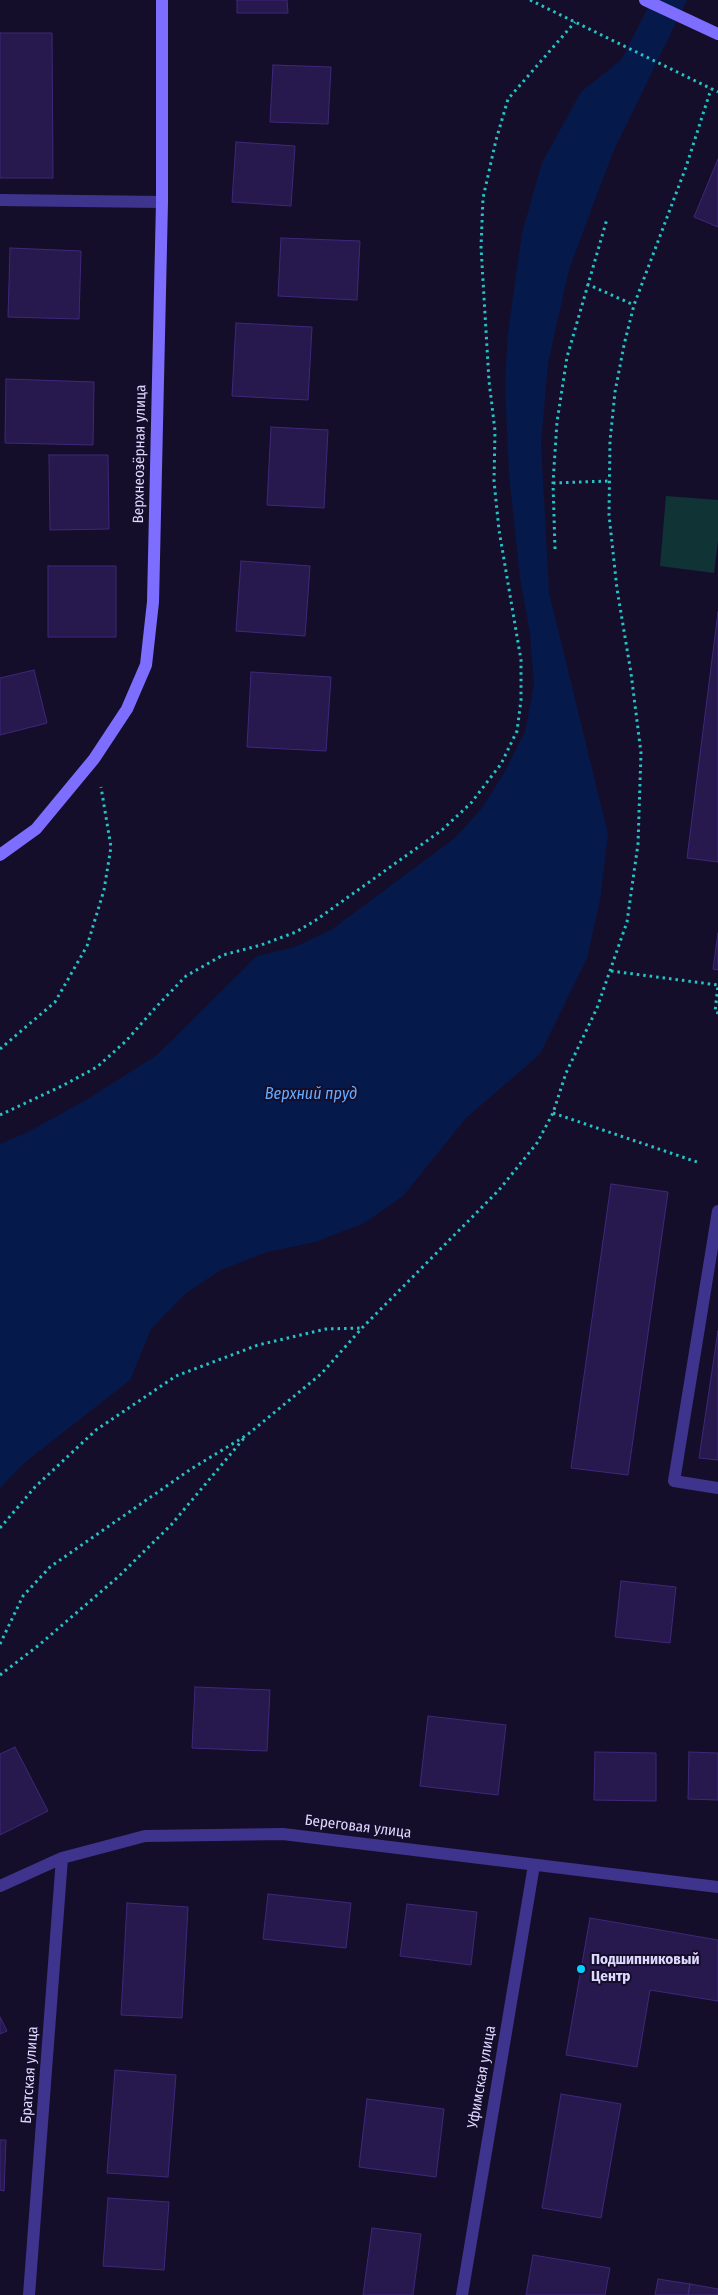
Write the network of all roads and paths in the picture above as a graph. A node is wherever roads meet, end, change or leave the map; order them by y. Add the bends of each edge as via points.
1 (162, 0) edge
2 (530, 0) edge
3 (645, 0) edge
4 (575, 22) junction
5 (718, 34) edge
6 (711, 89) junction
7 (718, 92) edge
8 (0, 200) edge
9 (162, 202) junction
10 (607, 219) dead end
11 (587, 284) junction
12 (634, 305) junction
13 (609, 481) junction
14 (553, 483) junction
15 (555, 549) dead end
16 (94, 759) junction
17 (0, 855) edge
18 (611, 971) junction
19 (718, 1013) edge
20 (0, 1049) edge
21 (553, 1113) junction
22 (0, 1115) edge
23 (700, 1163) dead end
24 (718, 1211) edge
25 (362, 1328) junction
26 (247, 1435) junction
27 (718, 1488) edge
28 (0, 1528) edge
29 (0, 1644) edge
30 (0, 1675) edge
31 (62, 1858) junction
32 (534, 1865) junction
33 (0, 1886) edge
34 (718, 1887) edge
35 (30, 2295) edge
36 (462, 2295) edge

1 - 9 street, Верхнеозёрная улица
2 - 4 path
3 - 5 street
4 - 6 path
4 - 22 path via 508,99 483,198 480,247 495,431 494,482 521,660 517,731 501,764 471,803 442,830 316,920 296,932 223,955 186,976 126,1042 97,1067
6 - 7 path
6 - 12 path via 686,167
8 - 9 street
9 - 16 street, Верхнеозёрная улица via 153,602 146,665 127,709
10 - 11 path
11 - 12 path
11 - 14 path via 567,357 557,422
12 - 13 path via 615,392
13 - 14 path
13 - 18 path via 612,548 641,753 638,844 627,922
14 - 15 path
16 - 17 street, Верхнеозёрная улица via 36,829
16 - 20 path via 106,805 111,847 104,890 87,946 55,1002
18 - 19 path via 718,985 715,1012
18 - 21 path via 566,1073
21 - 23 path
21 - 25 path via 537,1143 499,1190
24 - 27 street via 674,1481
25 - 26 path via 321,1374
25 - 28 path via 326,1328 258,1345 176,1376 96,1430 35,1488
26 - 29 path via 191,1469 50,1567 23,1596
26 - 30 path via 171,1525 118,1577
31 - 32 street, Береговая улица via 145,1836 283,1834
31 - 33 street, Береговая улица
31 - 35 street, Братская улица
32 - 34 street, Береговая улица
32 - 36 street, Уфимская улица

